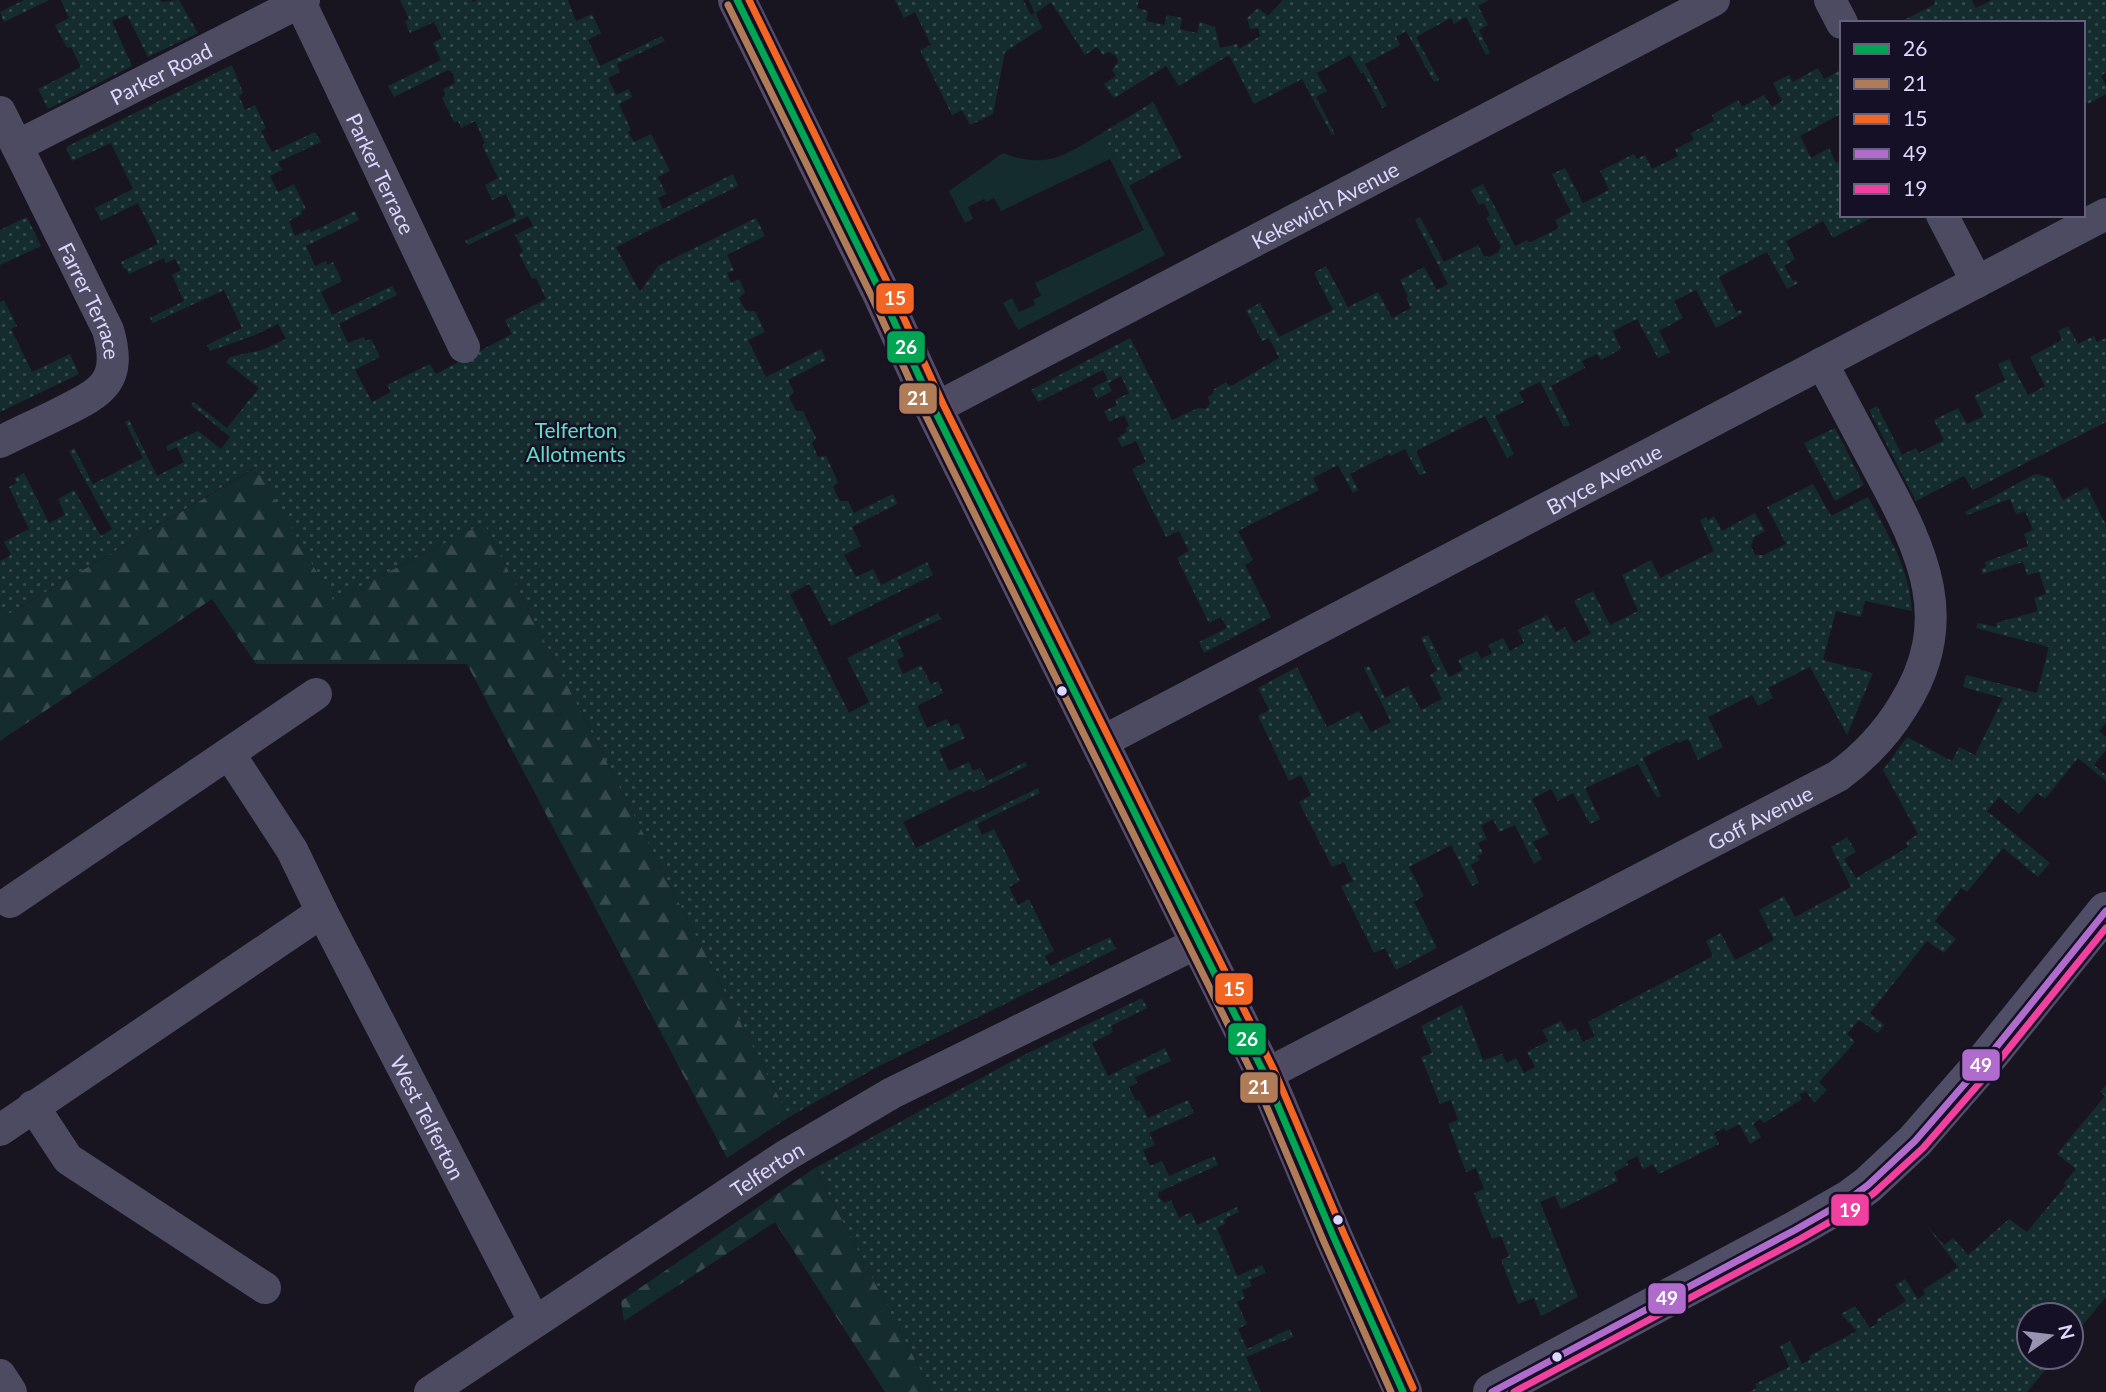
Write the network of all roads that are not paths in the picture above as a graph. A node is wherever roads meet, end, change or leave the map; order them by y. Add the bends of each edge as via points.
1 (737, 0) edge
2 (1714, 0) edge
3 (1830, 0) edge
4 (301, 1) edge
5 (1841, 21) edge
6 (0, 112) edge
7 (17, 146) junction
8 (2106, 214) edge
9 (1943, 217) edge
10 (1977, 282) junction
11 (464, 347) dead end
12 (1822, 363) junction
13 (934, 409) junction
14 (0, 442) edge
15 (316, 694) dead end
16 (1100, 743) junction
17 (230, 755) junction
18 (10, 902) dead end
19 (2106, 911) edge
20 (322, 912) junction
21 (1199, 942) junction
22 (1265, 1075) junction
23 (33, 1106) junction
24 (0, 1130) edge
25 (265, 1287) dead end
26 (534, 1321) junction
27 (0, 1375) edge
28 (11, 1392) edge
29 (430, 1392) edge
30 (1402, 1392) edge
31 (1492, 1392) edge

1 - 13 main road
2 - 13 street, Kekewich Avenue
3 - 5 street
4 - 7 street, Parker Road
4 - 11 street, Parker Terrace
6 - 7 street, Farrer Terrace
7 - 14 street, Farrer Terrace via 108,330 114,362 109,378 94,396
8 - 10 street, Bryce Avenue
9 - 10 street
10 - 12 street, Bryce Avenue
12 - 16 street, Bryce Avenue
12 - 22 street, Goff Avenue via 1913,536 1931,595 1925,661 1913,690 1881,736 1838,776
13 - 16 main road
15 - 17 street
16 - 21 main road
17 - 18 street
17 - 20 street, West Telferton via 292,850
19 - 31 street via 1940,1113 1868,1185 1795,1230
20 - 23 street
20 - 26 street, West Telferton
21 - 22 main road
21 - 26 street, Telferton via 892,1093 785,1156
22 - 30 main road
23 - 24 street
23 - 25 street via 68,1159
26 - 29 street, Telferton
27 - 28 street

